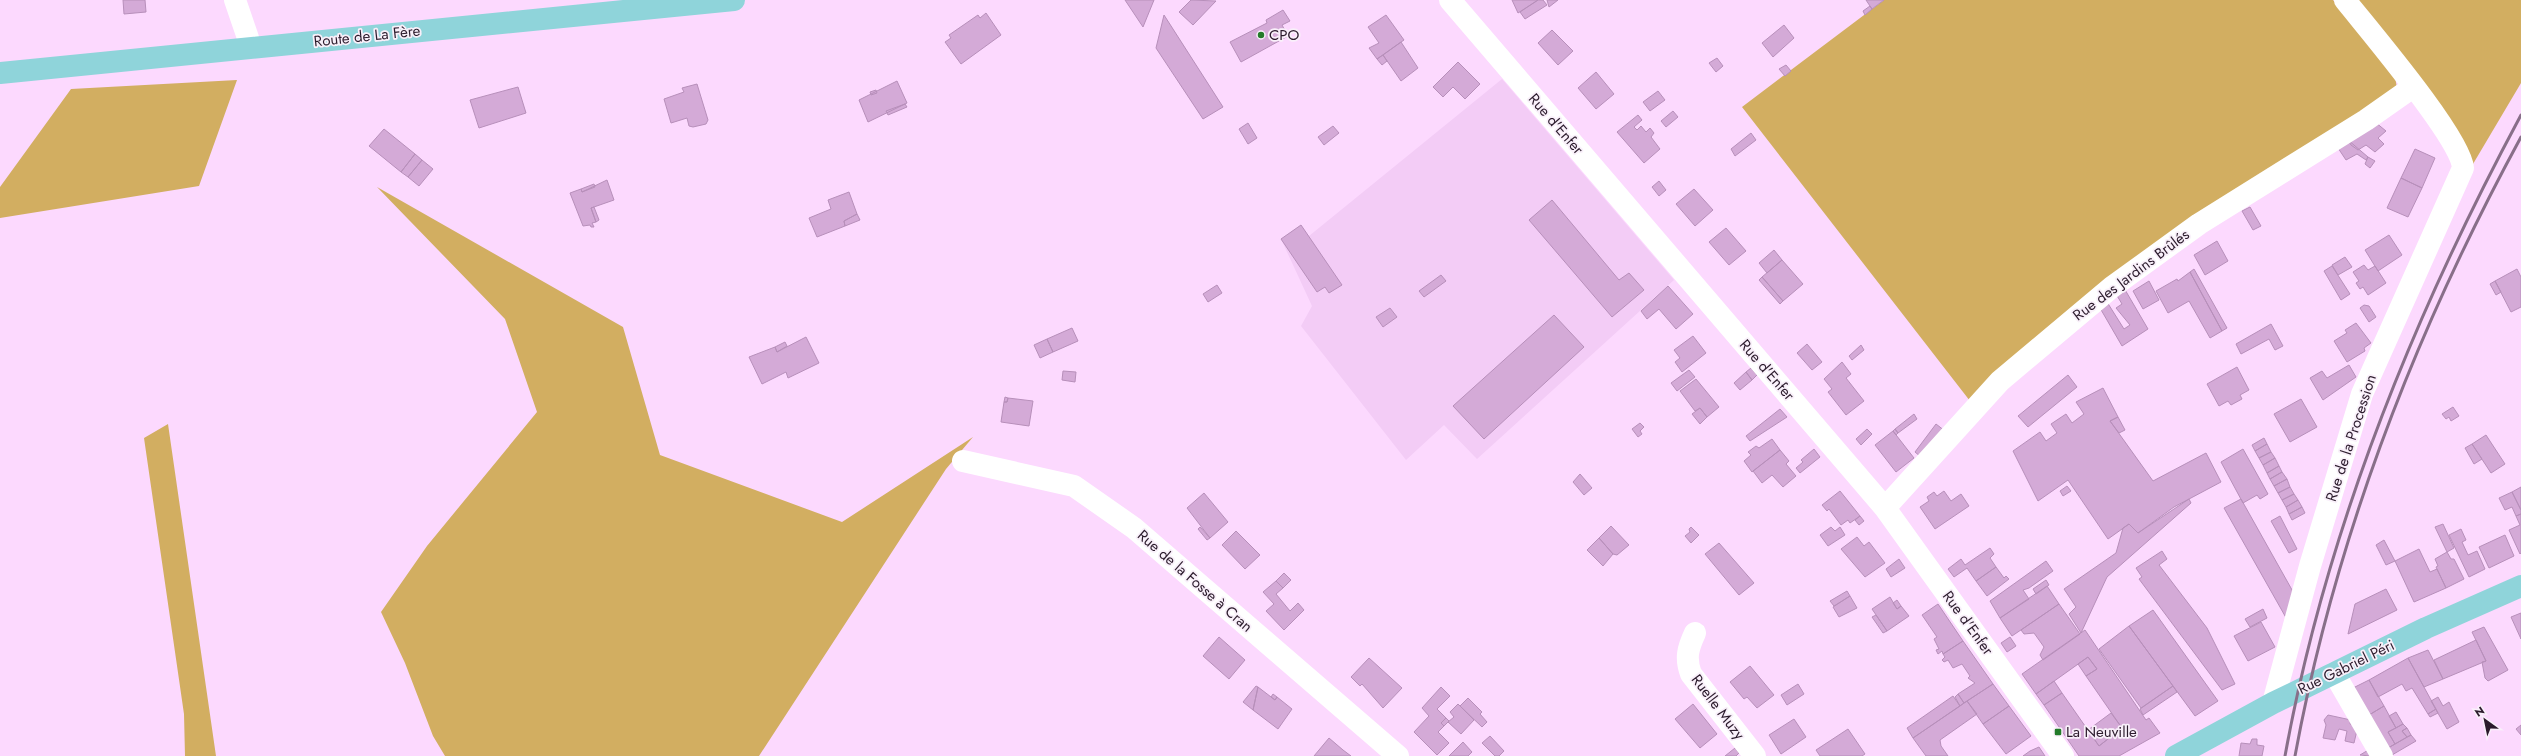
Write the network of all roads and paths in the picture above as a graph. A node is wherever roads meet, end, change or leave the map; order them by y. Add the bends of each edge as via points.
1 (235, 0) edge
2 (734, 0) edge
3 (1450, 0) edge
4 (2345, 0) edge
5 (604, 6) edge
6 (249, 48) junction
7 (0, 73) edge
8 (2413, 87) junction
9 (963, 460) dead end
10 (1885, 508) junction
11 (2521, 586) edge
12 (1695, 633) dead end
13 (2334, 673) junction
14 (2273, 703) junction
15 (1398, 756) edge
16 (1755, 756) edge
17 (2064, 756) edge
18 (2176, 756) edge
19 (2382, 756) edge

1 - 6 street
2 - 5 main road, Route de La Fère
3 - 10 street, Rue d'Enfer
4 - 8 street
5 - 6 main road, Route de La Fère
6 - 7 main road, Route de La Fère
8 - 10 street, Rue des Jardins Brûlés via 2366,120 2199,224 2095,300 2000,381
8 - 14 street, Rue de la Procession via 2463,161 2460,176 2362,394 2310,566
9 - 15 street, Rue de la Fosse à Cran via 1074,486 1134,528
10 - 17 street, Rue d'Enfer
11 - 13 main road, Rue Gabriel Péri
12 - 16 street, Ruelle Muzy via 1687,659 1692,674
13 - 14 main road, Rue Gabriel Péri
13 - 19 street
14 - 18 main road, Rue Gabriel Péri

